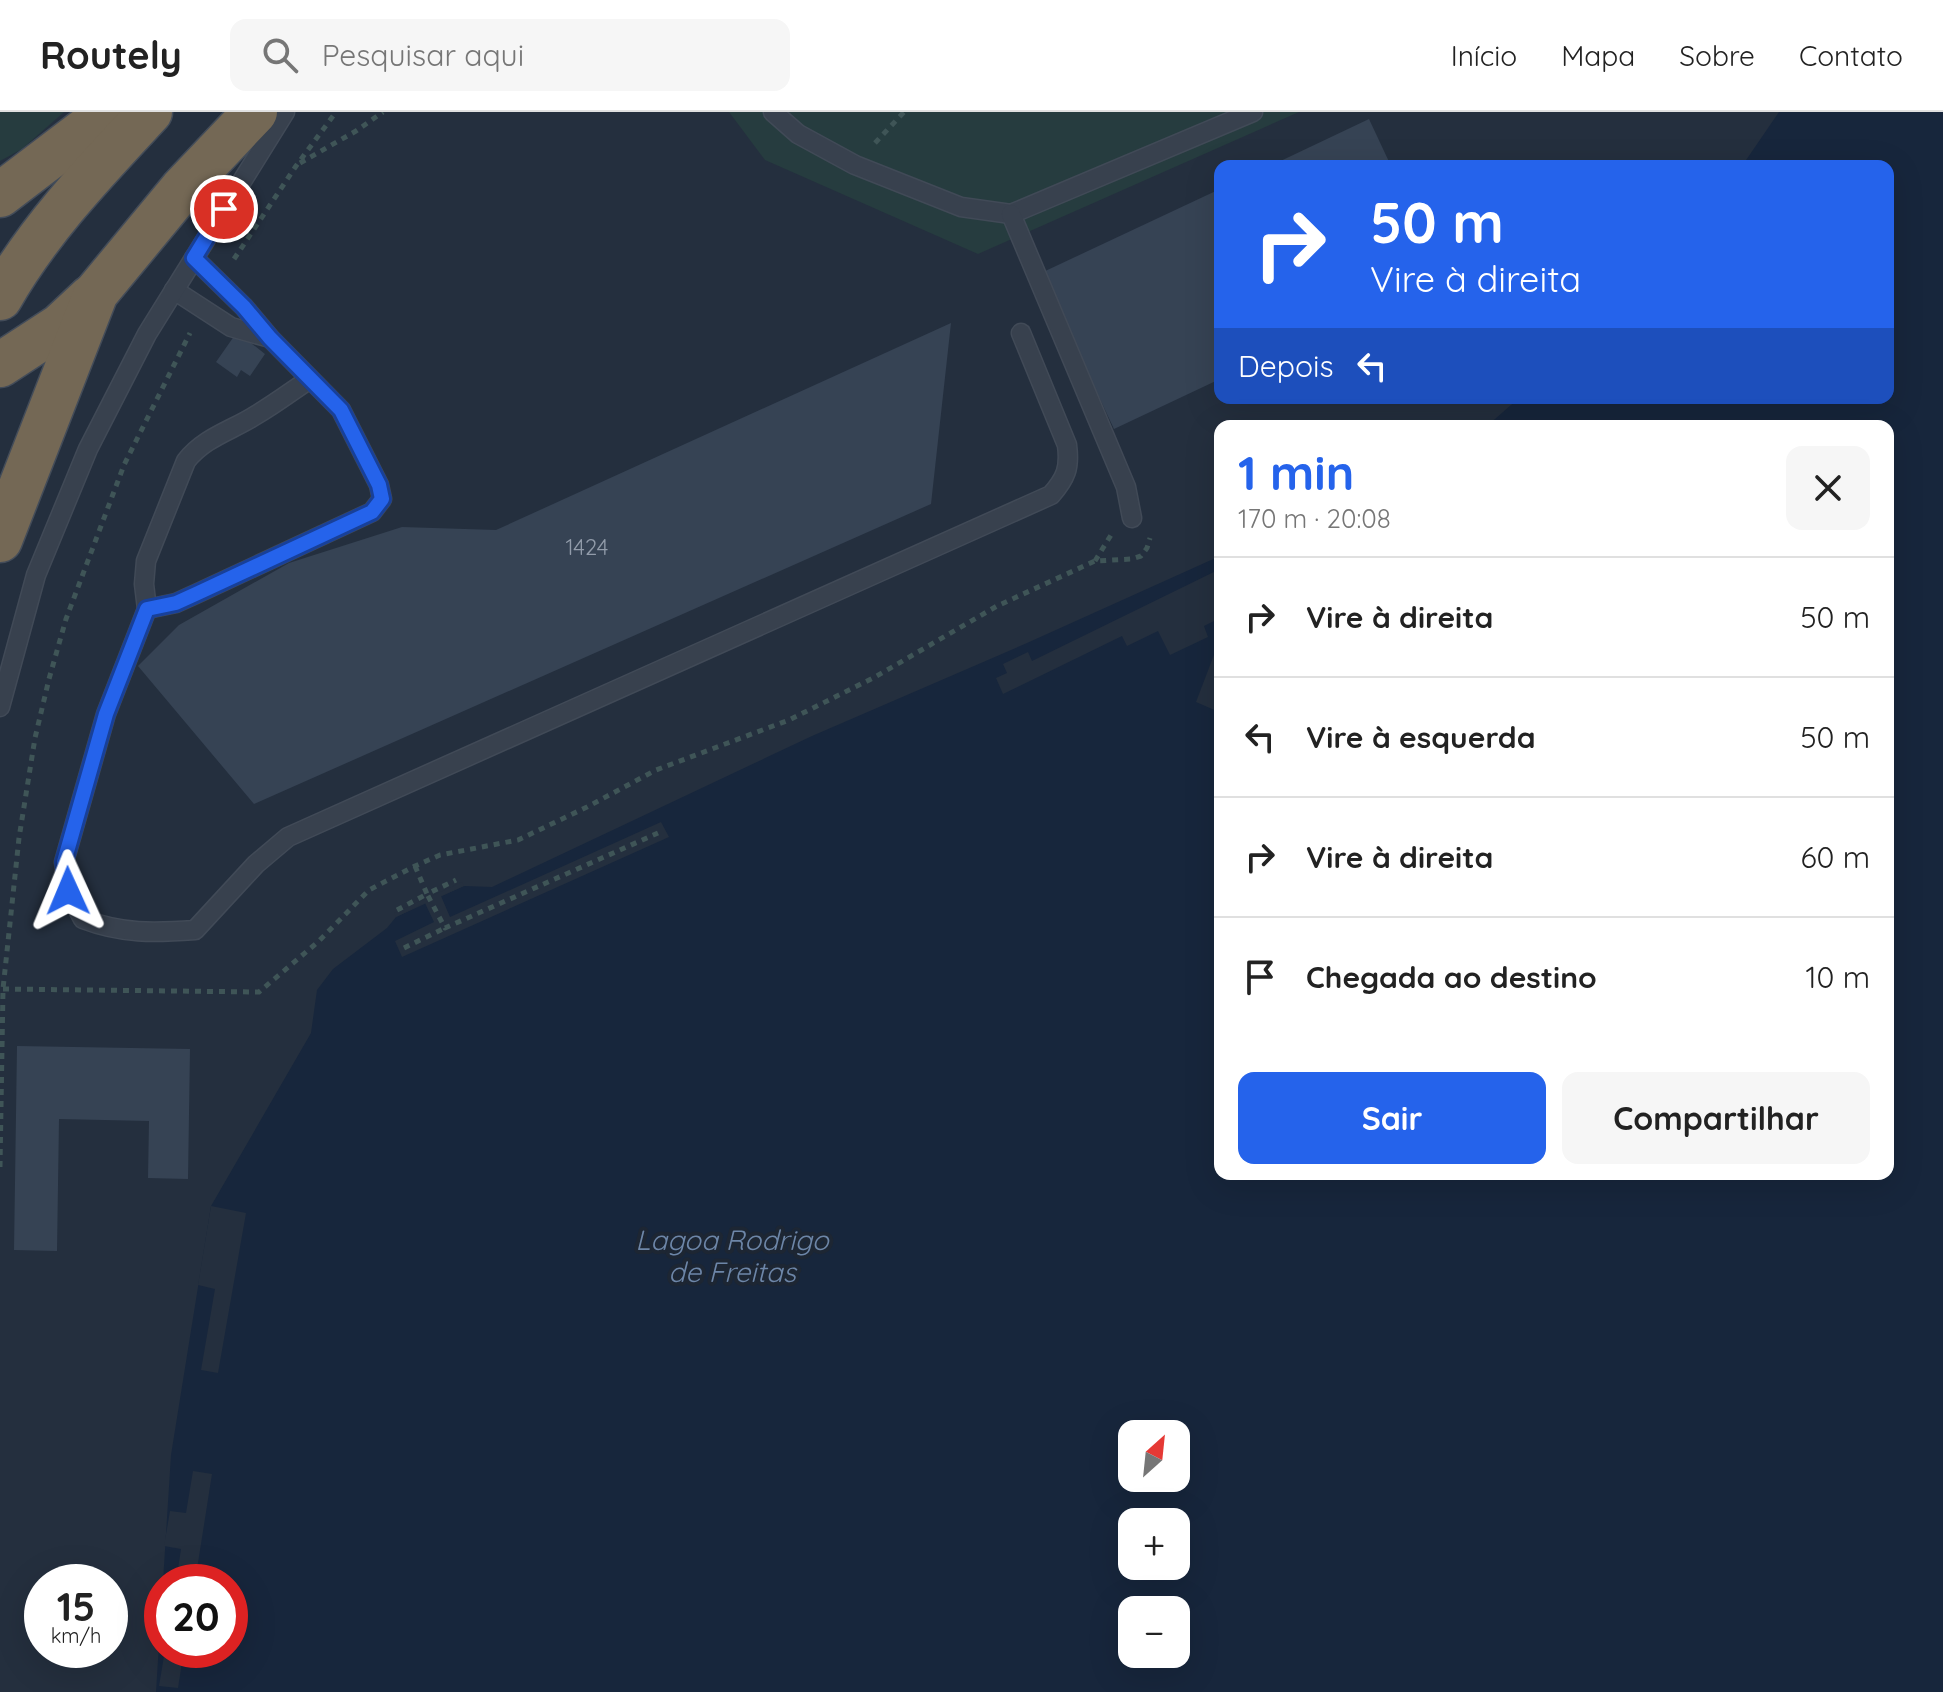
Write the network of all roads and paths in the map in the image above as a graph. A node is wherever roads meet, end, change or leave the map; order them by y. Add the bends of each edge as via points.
1 (109, 112) edge
2 (150, 112) edge
3 (255, 112) edge
4 (285, 112) edge
5 (336, 112) edge
6 (383, 112) edge
7 (773, 112) edge
8 (904, 112) edge
9 (1253, 112) edge
10 (855, 165) junction
11 (296, 166) junction
12 (0, 195) edge
13 (1011, 214) junction
14 (194, 258) junction
15 (218, 283) junction
16 (174, 290) junction
17 (96, 293) junction
18 (0, 298) edge
19 (203, 308) junction
20 (1021, 333) dead end
21 (270, 338) junction
22 (0, 365) edge
23 (310, 379) junction
24 (1132, 518) dead end
25 (0, 540) edge
26 (1095, 561) dead end
27 (147, 609) junction
28 (0, 707) edge
29 (658, 833) dead end
30 (415, 866) junction
31 (456, 880) dead end
32 (427, 894) junction
33 (397, 910) dead end
34 (445, 928) junction
35 (404, 948) dead end
36 (3, 989) junction
37 (0, 1167) edge

1 - 12 highway
2 - 18 highway via 64,205
3 - 17 highway via 182,189
4 - 14 lane
5 - 11 path
6 - 11 path
7 - 10 lane via 798,134
8 - 10 path
9 - 13 lane
10 - 13 lane via 961,207
11 - 15 path
13 - 24 lane via 1126,487
14 - 15 lane
14 - 16 lane
15 - 21 lane
16 - 19 lane
16 - 28 lane via 88,449 47,547
17 - 22 highway via 60,326
17 - 25 highway
19 - 21 lane via 231,327
19 - 36 path via 124,465 66,619 35,738
20 - 27 lane via 1067,445 1064,481 1051,495 288,837 195,930 109,929 83,919 68,891 64,862 106,714
21 - 23 lane
23 - 27 lane via 209,439 186,461 146,561
23 - 27 lane via 348,423 382,499 372,512 176,603
26 - 30 path via 997,606 789,720 656,770 518,840 440,855
29 - 34 path
30 - 32 path
30 - 36 path via 369,890 259,992
31 - 32 path
32 - 33 path
32 - 34 path
34 - 35 path
36 - 37 path

